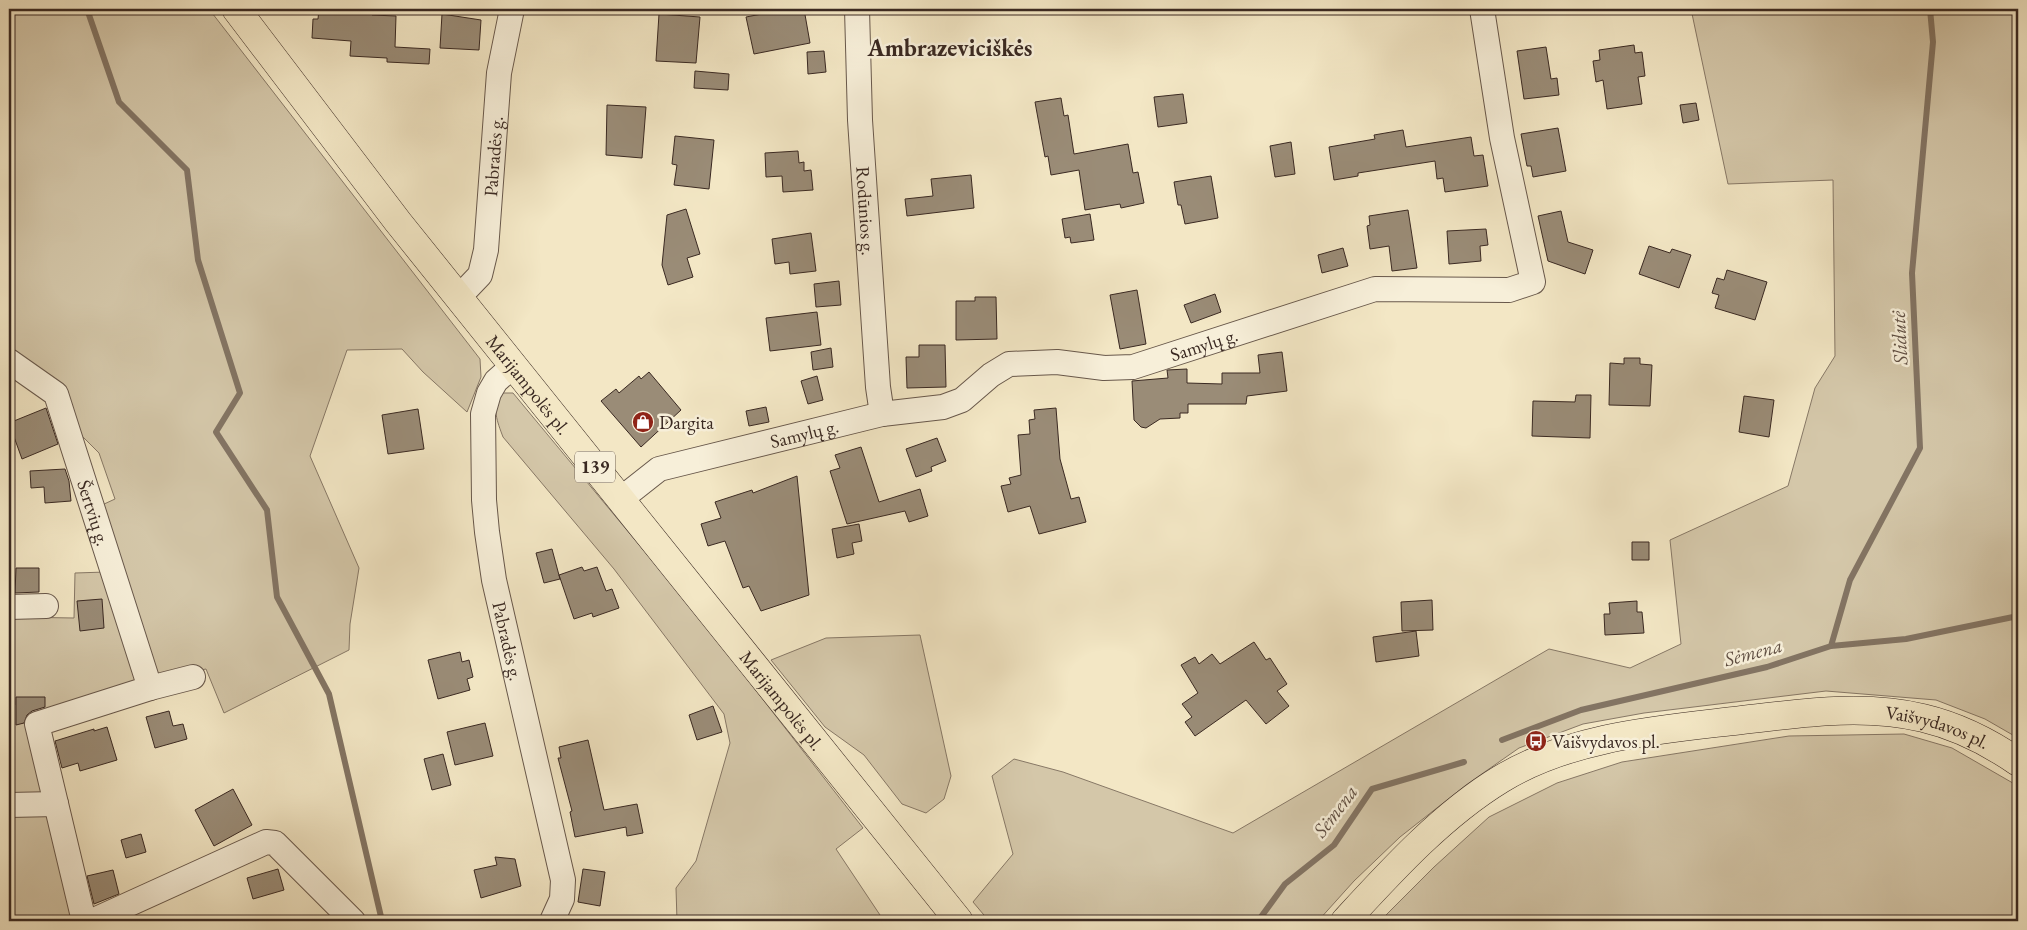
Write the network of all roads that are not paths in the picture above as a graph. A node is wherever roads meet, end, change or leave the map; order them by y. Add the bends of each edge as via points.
1 (236, 9) edge
2 (512, 9) edge
3 (858, 9) edge
4 (1482, 9) edge
5 (459, 297) junction
6 (9, 361) edge
7 (514, 365) junction
8 (882, 414) junction
9 (621, 499) junction
10 (46, 606) dead end
11 (9, 607) edge
12 (193, 677) dead end
13 (150, 688) junction
14 (2018, 762) edge
15 (56, 804) junction
16 (9, 805) edge
17 (84, 921) edge
18 (92, 921) edge
19 (352, 921) edge
20 (552, 921) edge
21 (959, 921) edge
22 (1345, 921) edge

1 - 5 main road, Marijampolės pl. / 139
2 - 5 street, Pabradės g. via 499,73 486,250 480,274
3 - 8 street, Rodūnios g. via 860,120
4 - 8 street, Samylų g. via 1502,138 1533,282 1509,290 1375,289 1133,367 1104,368 1057,362 1009,364 962,400 943,407
5 - 7 main road, Marijampolės pl. / 139
6 - 13 street, Šertvių g. via 56,394
7 - 9 main road, Marijampolės pl. / 139
7 - 20 street, Pabradės g. via 493,387 484,414 484,500 494,580 563,880 562,899
8 - 9 street, Samylų g. via 659,469
9 - 21 main road, Marijampolės pl. / 139
10 - 11 street
12 - 13 street
13 - 15 street via 37,724
14 - 22 main road, Vaišvydavos pl. via 1960,729 1922,718 1868,710 1813,712 1661,730 1593,743 1542,758 1501,779 1426,838
15 - 16 street
15 - 17 street
18 - 19 street via 266,842 275,843

